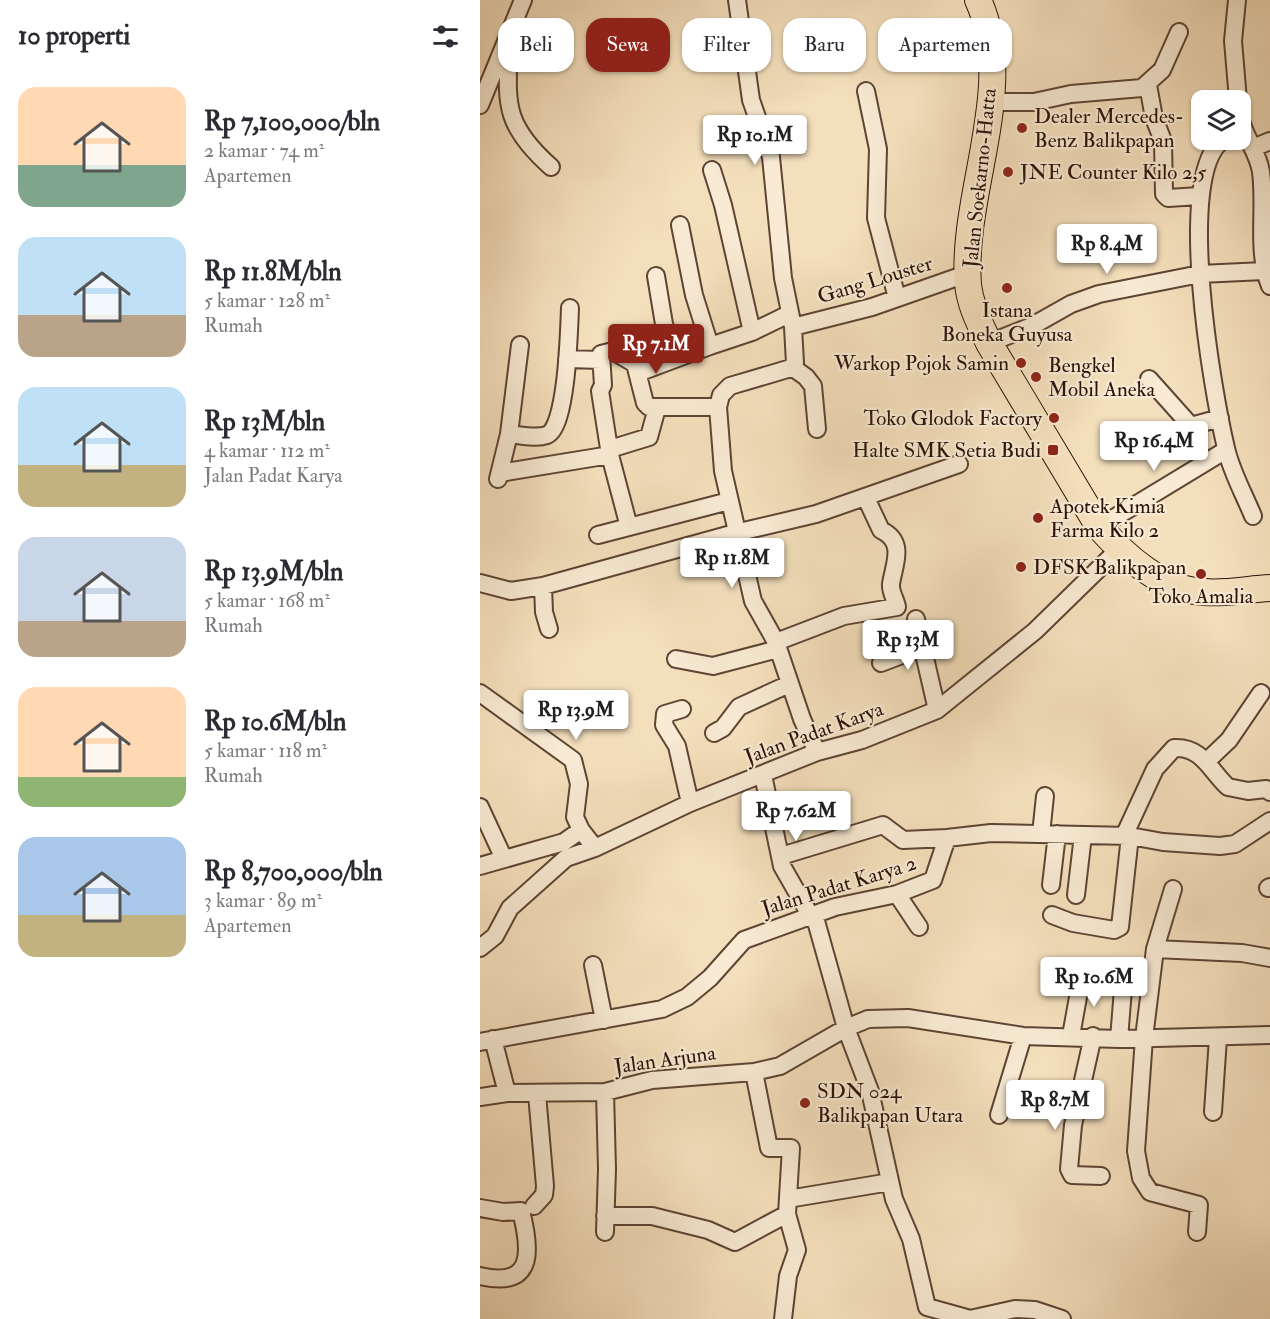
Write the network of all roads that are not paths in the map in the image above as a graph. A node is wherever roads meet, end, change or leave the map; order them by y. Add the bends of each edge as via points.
1 (523, 0) edge
2 (737, 0) edge
3 (978, 0) edge
4 (1237, 0) edge
5 (516, 18) edge
6 (1179, 32) dead end
7 (498, 62) edge
8 (508, 72) edge
9 (1148, 85) junction
10 (1237, 90) edge
11 (866, 92) dead end
12 (991, 102) junction
13 (480, 105) edge
14 (1270, 141) edge
15 (1251, 144) edge
16 (1253, 148) junction
17 (1216, 150) edge
18 (551, 167) dead end
19 (712, 170) dead end
20 (1199, 196) junction
21 (680, 225) dead end
22 (969, 273) junction
23 (1200, 274) junction
24 (656, 276) dead end
25 (1267, 278) edge
26 (897, 298) junction
27 (570, 308) dead end
28 (791, 321) junction
29 (753, 332) junction
30 (989, 344) junction
31 (520, 345) dead end
32 (710, 346) junction
33 (676, 358) junction
34 (567, 359) junction
35 (601, 360) junction
36 (792, 367) junction
37 (638, 372) junction
38 (1149, 379) dead end
39 (718, 407) junction
40 (657, 408) junction
41 (1220, 418) junction
42 (817, 429) dead end
43 (509, 434) junction
44 (1226, 450) junction
45 (610, 452) junction
46 (959, 464) dead end
47 (866, 498) junction
48 (729, 501) junction
49 (1253, 516) dead end
50 (628, 527) junction
51 (1099, 527) junction
52 (735, 532) junction
53 (598, 536) dead end
54 (1119, 549) junction
55 (480, 583) edge
56 (543, 586) junction
57 (1270, 588) edge
58 (916, 619) dead end
59 (549, 629) dead end
60 (777, 646) junction
61 (923, 647) junction
62 (676, 658) dead end
63 (882, 663) dead end
64 (789, 684) junction
65 (480, 693) edge
66 (1261, 693) dead end
67 (682, 709) dead end
68 (937, 710) junction
69 (714, 733) dead end
70 (817, 752) junction
71 (1208, 760) junction
72 (763, 775) junction
73 (1270, 792) edge
74 (1045, 796) dead end
75 (690, 803) junction
76 (480, 807) edge
77 (1270, 821) edge
78 (581, 830) junction
79 (1049, 834) junction
80 (1083, 835) junction
81 (1127, 836) junction
82 (947, 838) junction
83 (595, 848) junction
84 (780, 856) junction
85 (504, 859) junction
86 (480, 866) edge
87 (1051, 885) dead end
88 (1173, 889) dead end
89 (897, 894) junction
90 (1076, 895) dead end
91 (812, 915) junction
92 (1052, 915) dead end
93 (919, 927) dead end
94 (480, 948) edge
95 (1155, 949) junction
96 (1270, 958) edge
97 (593, 965) dead end
98 (1115, 967) dead end
99 (1082, 975) dead end
100 (597, 1021) junction
101 (846, 1028) junction
102 (1270, 1035) edge
103 (1023, 1036) junction
104 (1071, 1036) junction
105 (1093, 1036) junction
106 (1144, 1038) junction
107 (1218, 1038) junction
108 (1119, 1039) junction
109 (487, 1040) edge
110 (754, 1072) junction
111 (605, 1092) junction
112 (507, 1094) junction
113 (537, 1094) junction
114 (480, 1097) edge
115 (1213, 1112) dead end
116 (999, 1116) dead end
117 (1101, 1176) dead end
118 (890, 1182) junction
119 (534, 1206) dead end
120 (788, 1207) junction
121 (480, 1208) edge
122 (1197, 1232) dead end
123 (480, 1276) edge
124 (925, 1313) edge
125 (783, 1319) edge
126 (1062, 1319) edge

1 - 5 street
2 - 28 street via 751,100 771,157
3 - 12 highway, Jalan Soekarno-Hatta via 990,48
4 - 10 street via 1233,40
6 - 9 street via 1162,70
7 - 13 street
8 - 18 street via 511,118 530,148
9 - 12 street via 1034,102
9 - 20 street via 1163,141 1164,194 1168,198
11 - 26 street via 878,149 876,218
12 - 22 highway, Jalan Soekarno-Hatta via 969,234
14 - 16 street
15 - 16 street
16 - 25 street via 1261,171
17 - 20 street
19 - 29 street
20 - 23 street
21 - 32 street via 694,295
22 - 26 street, Gang Louster
22 - 30 highway, Jalan Soekarno-Hatta via 971,299
23 - 25 street
23 - 30 street via 1099,294
23 - 41 street
24 - 33 street via 664,324
26 - 28 street, Gang Louster
27 - 34 street
28 - 29 street, Gang Louster
28 - 36 street via 795,363
29 - 32 street, Gang Louster
30 - 51 highway, Jalan Soekarno-Hatta
31 - 43 street
32 - 33 street, Gang Louster
33 - 37 street, Gang Louster
34 - 35 street
34 - 43 street via 560,411 552,431 543,436
35 - 37 street via 603,352 613,351 632,361
35 - 45 street via 600,391
36 - 39 street via 730,386 721,395
36 - 42 street via 811,381
37 - 40 street via 645,403
38 - 41 street via 1195,433
39 - 40 street
39 - 48 street
40 - 45 street via 649,437
41 - 44 street
43 - 45 street via 499,476
44 - 49 street
44 - 51 street
45 - 50 street
46 - 47 street
47 - 52 street
47 - 60 street via 880,530 896,545 898,556 891,585 897,607 844,616
48 - 50 street
48 - 52 street
50 - 53 street
51 - 54 highway, Jalan Soekarno-Hatta
52 - 56 street
52 - 60 street via 753,601
54 - 57 highway, Jalan Soekarno-Hatta via 1147,571 1175,585 1204,592
54 - 68 street, Jalan Padat Karya via 1035,631
55 - 56 street via 511,591
56 - 59 street
58 - 61 street
60 - 62 street via 713,666
60 - 64 street
61 - 63 street
61 - 68 street
64 - 69 street via 739,707 723,728
64 - 70 street
65 - 78 street via 573,760 579,784 574,817
66 - 71 street via 1228,740
67 - 75 street via 665,714 664,722 676,746
68 - 70 street, Jalan Padat Karya via 862,740
70 - 72 street, Jalan Padat Karya
71 - 73 street via 1228,787
71 - 81 street via 1186,749 1170,750 1155,769
72 - 75 street, Jalan Padat Karya
72 - 84 street
74 - 79 street
75 - 83 street, Jalan Padat Karya
76 - 85 street
77 - 81 street via 1235,844 1220,846
78 - 83 street
78 - 85 street via 564,842
79 - 80 street
79 - 82 street via 991,833
79 - 87 street
80 - 81 street
80 - 90 street
81 - 92 street via 1120,927 1114,930 1073,923
82 - 84 street via 903,840 883,825
82 - 89 street, Jalan Padat Karya 2 via 933,880
83 - 94 street, Jalan Padat Karya via 566,858 546,873 510,908 495,936
84 - 91 street via 788,878
85 - 86 street
88 - 95 street
89 - 91 street, Jalan Padat Karya 2
89 - 93 street
91 - 100 street, Jalan Padat Karya 2 via 744,940 687,997 662,1009
91 - 101 street
95 - 96 street
95 - 106 street
97 - 100 street
98 - 108 street via 1123,989
99 - 104 street
100 - 109 street, Jalan Padat Karya 2
101 - 103 street, Jalan Arjuna via 868,1020 908,1018
101 - 110 street, Jalan Arjuna via 780,1066
101 - 118 street via 870,1091
102 - 107 street, Jalan Arjuna
103 - 104 street, Jalan Arjuna
103 - 116 street
104 - 105 street, Jalan Arjuna
105 - 108 street, Jalan Arjuna
105 - 117 street via 1073,1125 1069,1170 1072,1175
106 - 107 street, Jalan Arjuna
106 - 108 street, Jalan Arjuna
106 - 122 street via 1136,1150 1141,1178 1150,1192 1199,1205
107 - 115 street
109 - 112 street
110 - 111 street, Jalan Arjuna via 652,1080
110 - 120 street via 769,1148 791,1148
111 - 113 street, Jalan Arjuna
111 - 120 street via 605,1224 652,1216 708,1230 735,1242
112 - 113 street, Jalan Arjuna
112 - 114 street, Jalan Arjuna
113 - 119 street via 545,1186 544,1195
118 - 120 street
118 - 124 street via 911,1239
120 - 125 street via 797,1250 788,1276
121 - 123 street via 521,1211 529,1249 519,1274 511,1279
124 - 126 street via 970,1319 1015,1309 1035,1310

